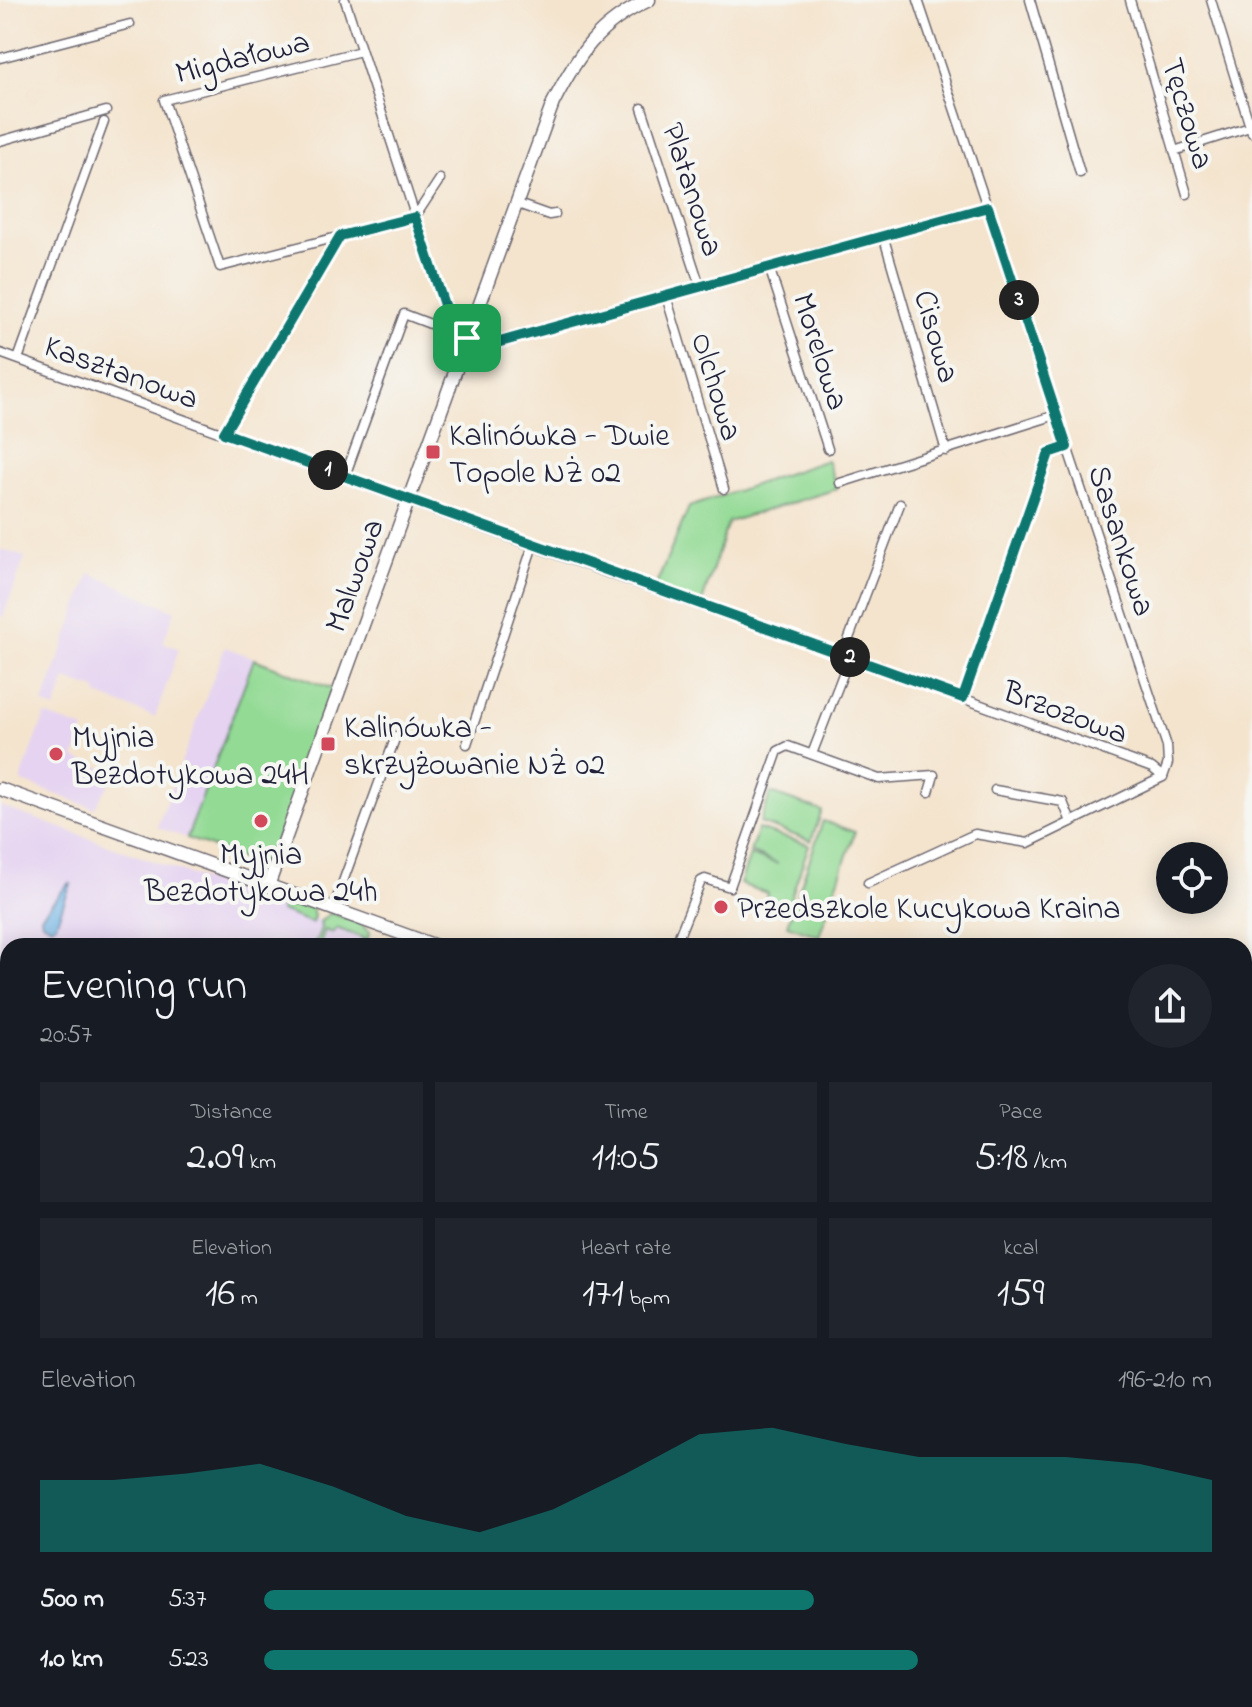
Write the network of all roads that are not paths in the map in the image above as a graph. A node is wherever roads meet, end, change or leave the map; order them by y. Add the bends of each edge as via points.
1 (345, 0) edge
2 (649, 0) edge
3 (918, 0) edge
4 (1030, 0) edge
5 (1130, 0) edge
6 (1211, 0) edge
7 (130, 24) dead end
8 (361, 51) junction
9 (0, 58) edge
10 (642, 108) dead end
11 (106, 111) dead end
12 (104, 122) dead end
13 (1251, 130) edge
14 (0, 141) edge
15 (1174, 151) junction
16 (1080, 173) dead end
17 (440, 179) dead end
18 (1187, 194) dead end
19 (515, 203) junction
20 (988, 207) junction
21 (555, 214) dead end
22 (415, 217) junction
23 (883, 235) junction
24 (340, 236) junction
25 (769, 267) junction
26 (700, 286) junction
27 (666, 296) junction
28 (453, 332) junction
29 (465, 343) junction
30 (0, 353) edge
31 (18, 359) junction
32 (1056, 415) junction
33 (224, 433) junction
34 (1067, 447) junction
35 (828, 449) dead end
36 (946, 451) junction
37 (345, 476) junction
38 (840, 483) dead end
39 (724, 489) dead end
40 (408, 499) junction
41 (900, 504) dead end
42 (533, 545) junction
43 (846, 655) junction
44 (963, 698) junction
45 (396, 736) dead end
46 (467, 744) dead end
47 (812, 754) junction
48 (1163, 777) junction
49 (0, 789) edge
50 (995, 790) dead end
51 (929, 792) dead end
52 (1071, 822) junction
53 (868, 883) dead end
54 (268, 886) junction
55 (333, 909) junction
56 (414, 938) edge
57 (678, 938) edge

1 - 8 street
2 - 19 street, Malwowa via 607,26 577,58 553,103
3 - 20 street, Sasankowa
4 - 16 street
5 - 15 street, Tęczowa
6 - 13 street
7 - 9 street
8 - 22 street
8 - 24 street, Migdałowa via 164,100 220,267
10 - 26 street, Platanowa
11 - 14 street
12 - 31 street
13 - 15 street
15 - 18 street, Tęczowa
17 - 22 street
19 - 21 street
19 - 29 street, Malwowa
20 - 23 street
20 - 32 street, Sasankowa
22 - 24 street
22 - 28 street
23 - 25 street
23 - 36 street, Cisowa
24 - 33 street
25 - 26 street
25 - 35 street, Morelowa
26 - 27 street
27 - 29 street via 481,349
27 - 39 street, Olchowa
28 - 29 street
28 - 37 street via 404,314
29 - 40 street, Malwowa
30 - 31 street, Kasztanowa
31 - 33 street, Kasztanowa
32 - 34 street, Sasankowa
32 - 36 street
33 - 37 street, Kasztanowa
34 - 44 street via 1049,453
34 - 48 street, Sasankowa via 1167,746
36 - 38 street
37 - 40 street, Kasztanowa
40 - 42 street, Brzozowa
40 - 54 street, Malwowa
41 - 43 street
42 - 43 street, Brzozowa
42 - 46 street
43 - 44 street, Brzozowa
43 - 47 street
44 - 48 street, Brzozowa via 1152,768
45 - 55 street
47 - 51 street via 879,779 934,775
47 - 57 street via 788,746 778,751 730,887 701,881
48 - 52 street
49 - 54 street
50 - 52 street via 1063,802
52 - 53 street via 1028,843 975,834
54 - 55 street
55 - 56 street

